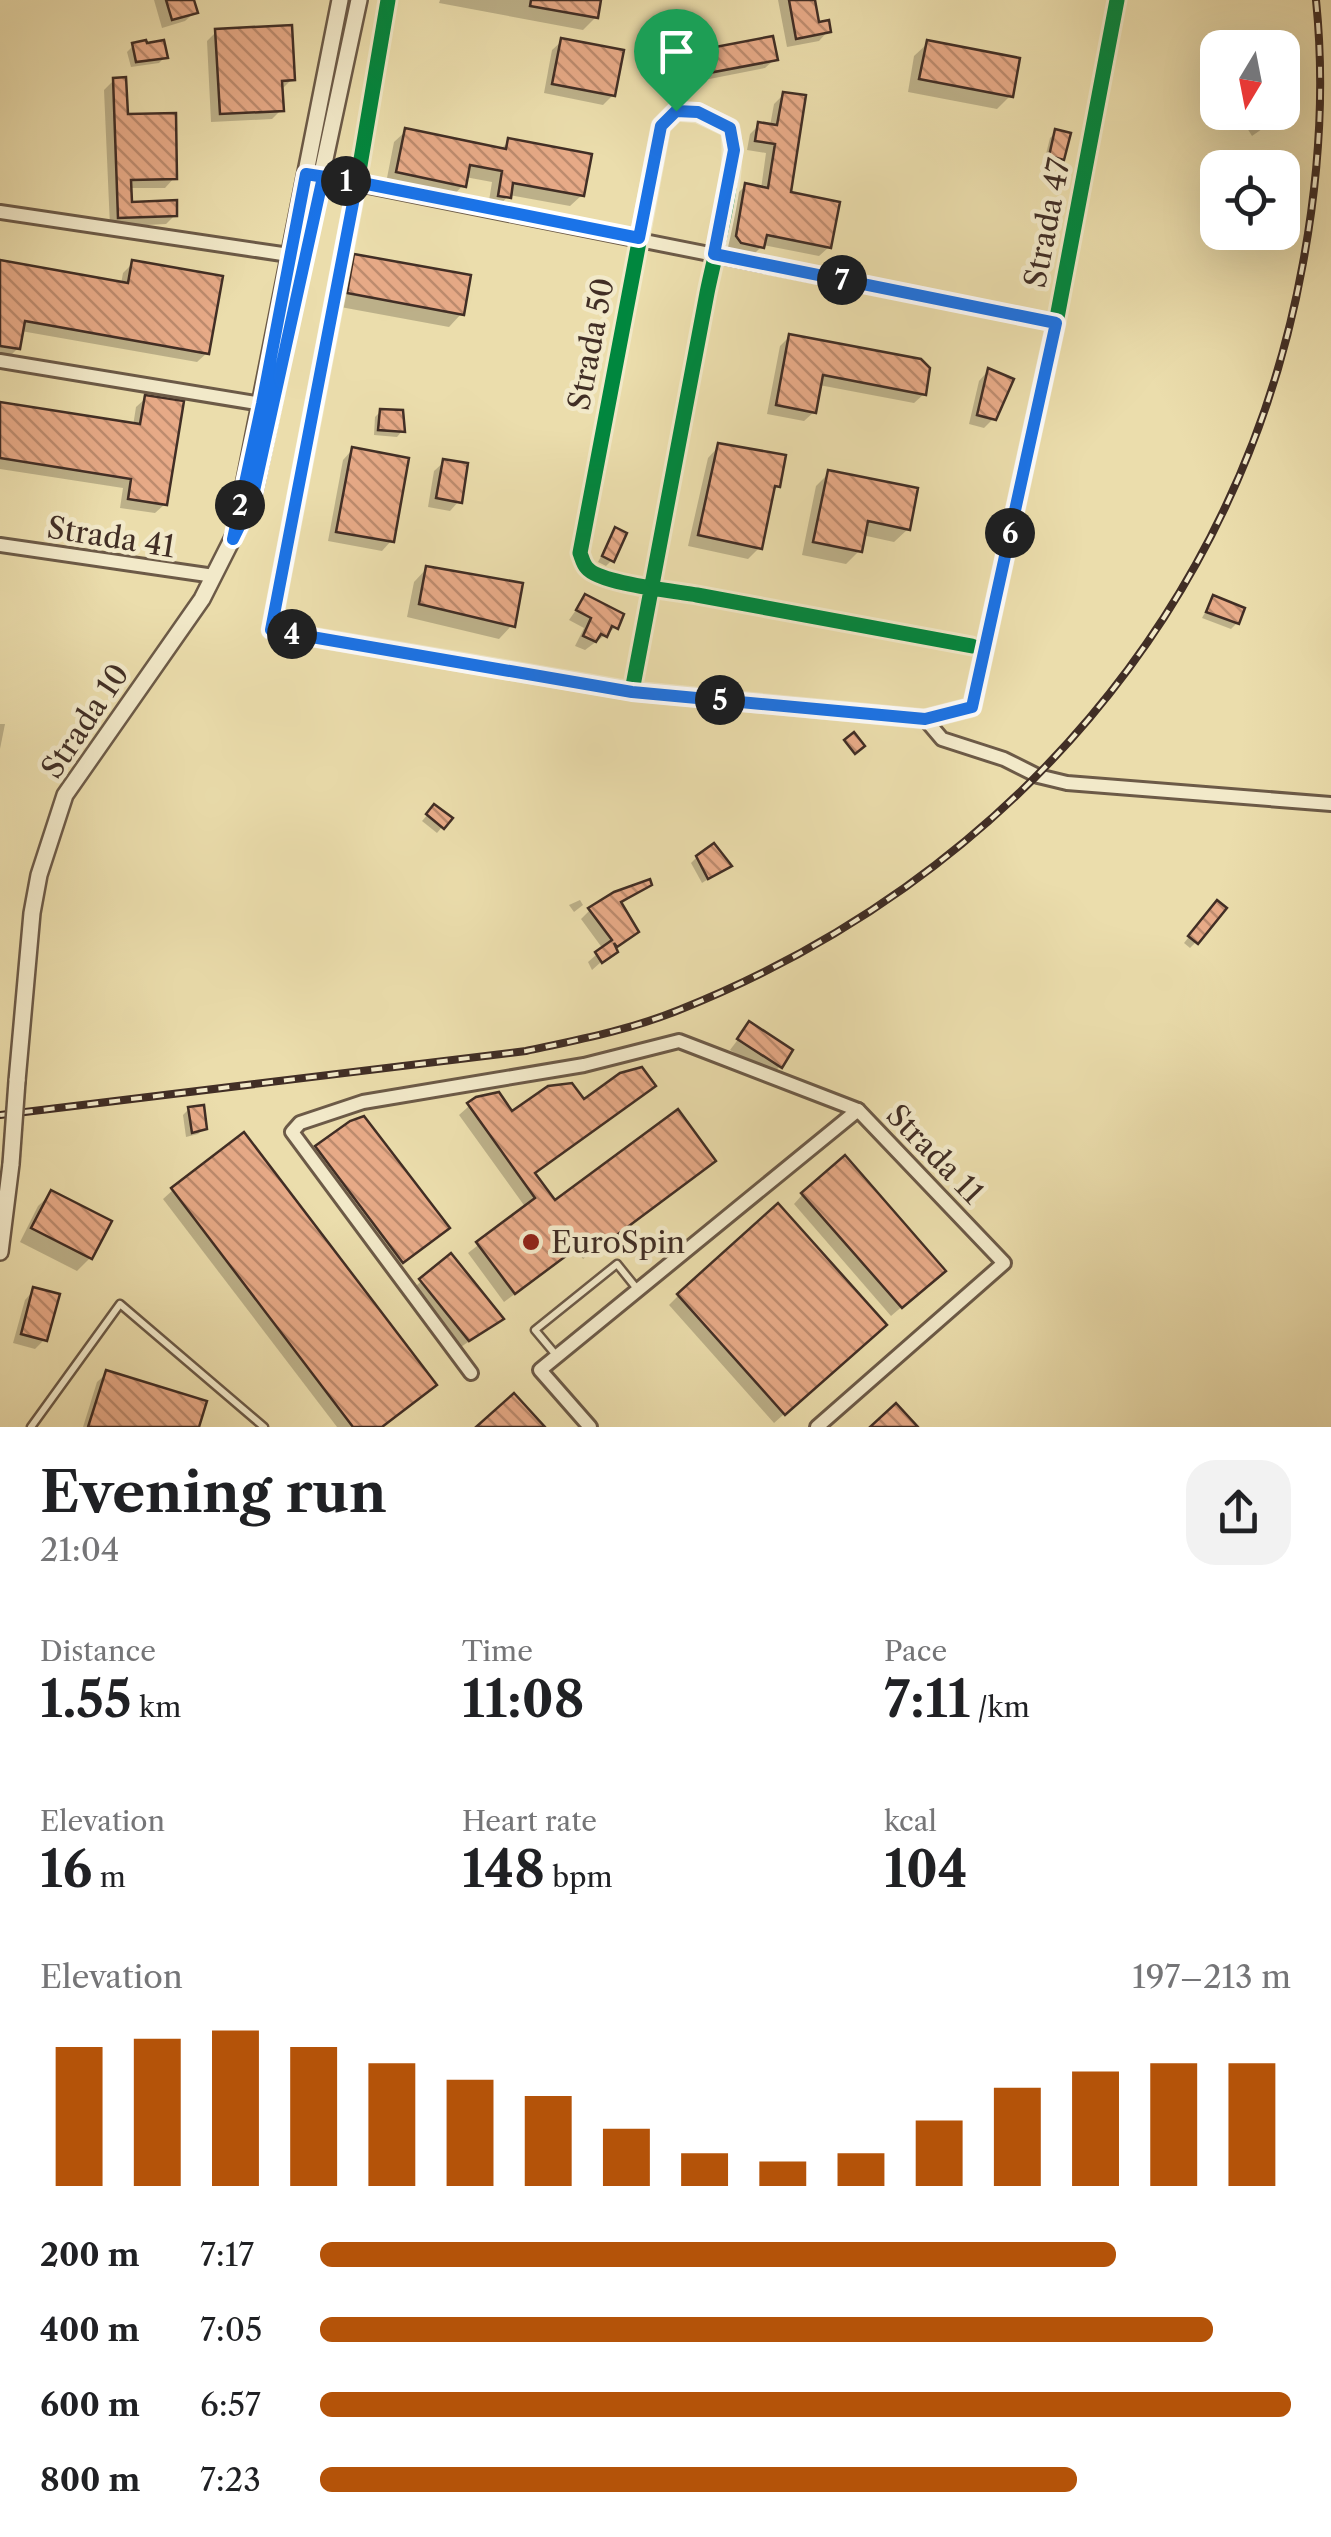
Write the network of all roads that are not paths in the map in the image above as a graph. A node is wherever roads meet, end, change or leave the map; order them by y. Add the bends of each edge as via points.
1 (340, 0) edge
2 (359, 0) edge
3 (388, 0) edge
4 (1117, 0) edge
5 (306, 174) junction
6 (323, 177) junction
7 (357, 182) junction
8 (0, 212) edge
9 (639, 238) junction
10 (714, 254) junction
11 (290, 255) junction
12 (1056, 323) junction
13 (0, 361) edge
14 (262, 404) junction
15 (233, 539) junction
16 (0, 545) edge
17 (214, 576) junction
18 (652, 586) junction
19 (972, 646) dead end
20 (632, 692) junction
21 (925, 719) junction
22 (1331, 804) edge
23 (858, 1110) junction
24 (0, 1252) edge
25 (638, 1290) junction
26 (557, 1356) junction
27 (471, 1373) dead end
28 (31, 1427) edge
29 (264, 1427) edge
30 (590, 1427) edge
31 (817, 1427) edge

1 - 5 street, Strada 10
2 - 6 street, Strada 10
3 - 7 street
4 - 12 street, Strada 47
5 - 6 street
5 - 11 street, Strada 10
6 - 7 street
6 - 15 street, Strada 10 via 252,500
7 - 9 street
7 - 20 street, Strada 47 via 271,630
8 - 11 street
9 - 10 street
9 - 10 street, Strada 50 via 661,126 676,111 698,112 730,128 734,150
9 - 18 street, Strada 50 via 580,553 599,576
10 - 12 street
10 - 18 street, Strada 50
11 - 14 street, Strada 10
12 - 21 street, Strada 47 via 972,707
13 - 14 street
14 - 15 street, Strada 10
15 - 17 street, Strada 10
16 - 17 street, Strada 41
17 - 24 street, Strada 10, bridge via 65,795 38,875
18 - 19 street, Strada 50
18 - 20 street, Strada 50
20 - 21 street, Strada 47
21 - 22 street via 942,740 1085,784
23 - 25 street, Strada 11
23 - 27 street via 679,1040 584,1065 363,1102 300,1123 292,1132
23 - 31 street, Strada 11 via 1004,1262
25 - 26 street, Strada 11
25 - 26 lane via 617,1264 534,1330
26 - 30 street, Strada 11 via 540,1370
28 - 29 lane via 120,1304

